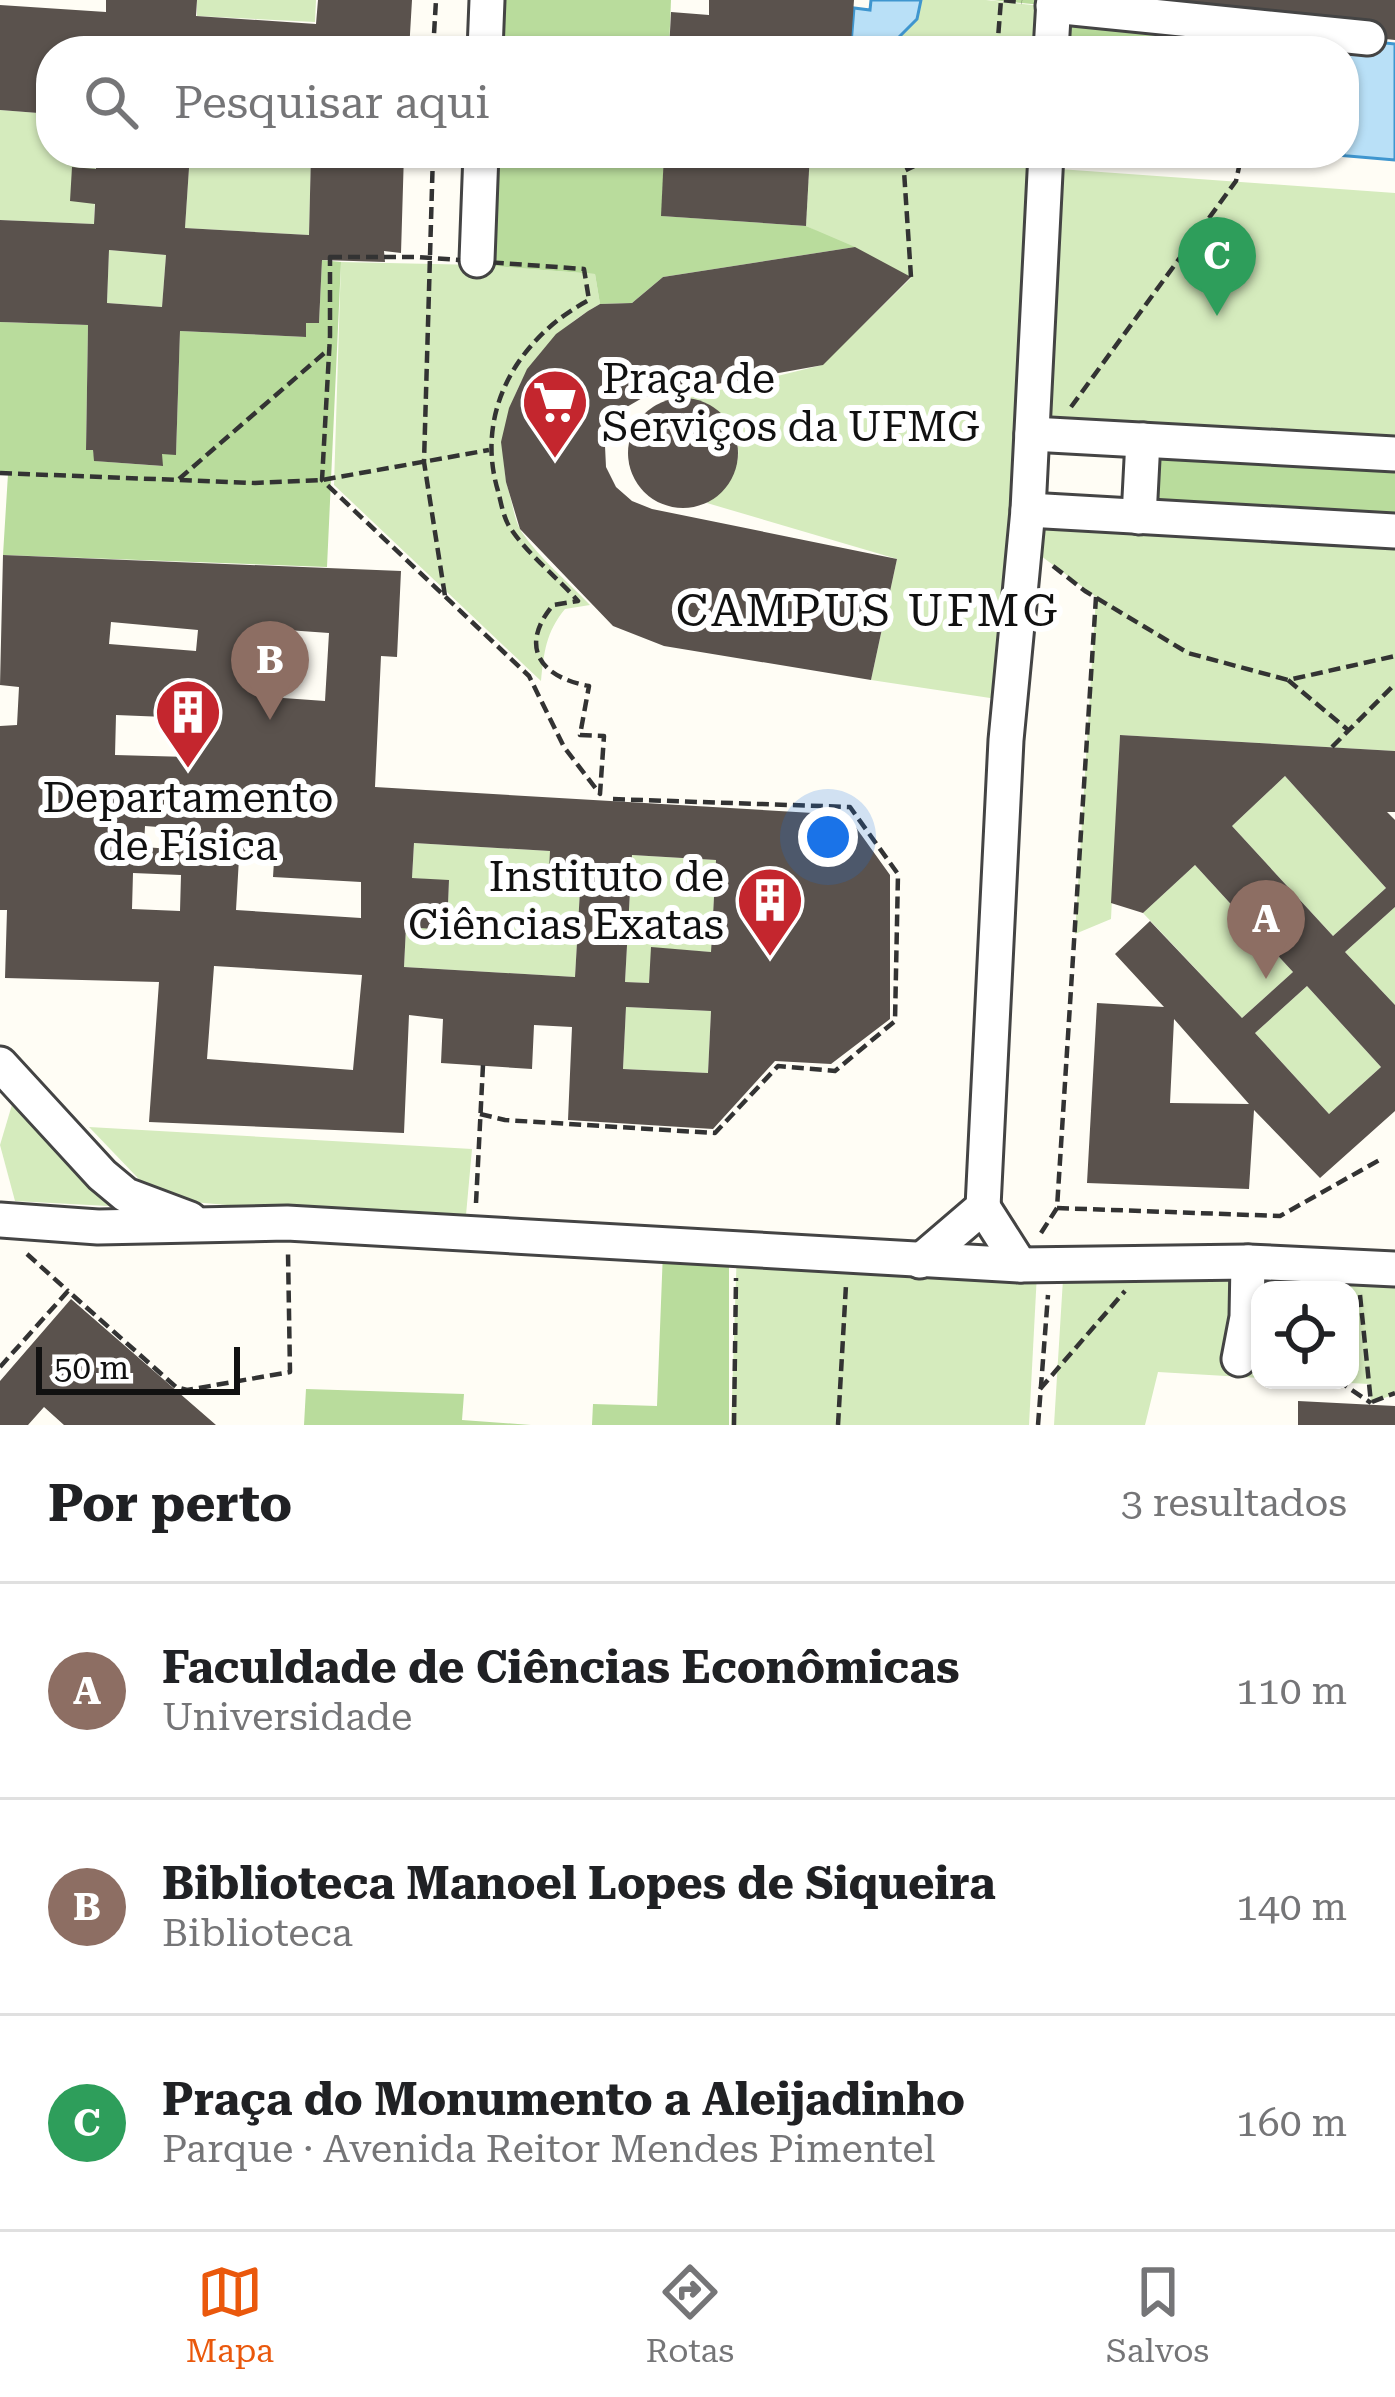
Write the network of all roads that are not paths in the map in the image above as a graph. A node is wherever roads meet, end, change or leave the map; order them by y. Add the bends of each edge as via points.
1 (487, 0) edge
2 (1053, 3) edge
3 (486, 36) edge
4 (1052, 36) edge
5 (1350, 36) edge
6 (1359, 37) edge
7 (1368, 38) dead end
8 (480, 168) edge
9 (1045, 168) edge
10 (477, 260) road end
11 (1032, 434) junction
12 (1143, 440) junction
13 (1395, 454) edge
14 (1139, 517) junction
15 (1026, 527) junction
16 (1395, 531) edge
17 (0, 1064) edge
18 (982, 1207) junction
19 (0, 1220) edge
20 (214, 1227) junction
21 (920, 1261) junction
22 (1248, 1262) junction
23 (1035, 1265) junction
24 (1384, 1269) edge
25 (1239, 1359) dead end

1 - 3 street
2 - 4 street
2 - 5 street
6 - 7 street
8 - 10 street
9 - 11 street
11 - 12 street
11 - 15 street
12 - 13 street
12 - 14 street
14 - 15 street
14 - 16 street
15 - 18 street via 1006,740
17 - 20 street via 126,1195
18 - 21 street
18 - 23 street
19 - 20 street
20 - 21 street via 287,1223
21 - 23 street
22 - 23 street
22 - 24 street
22 - 25 street

